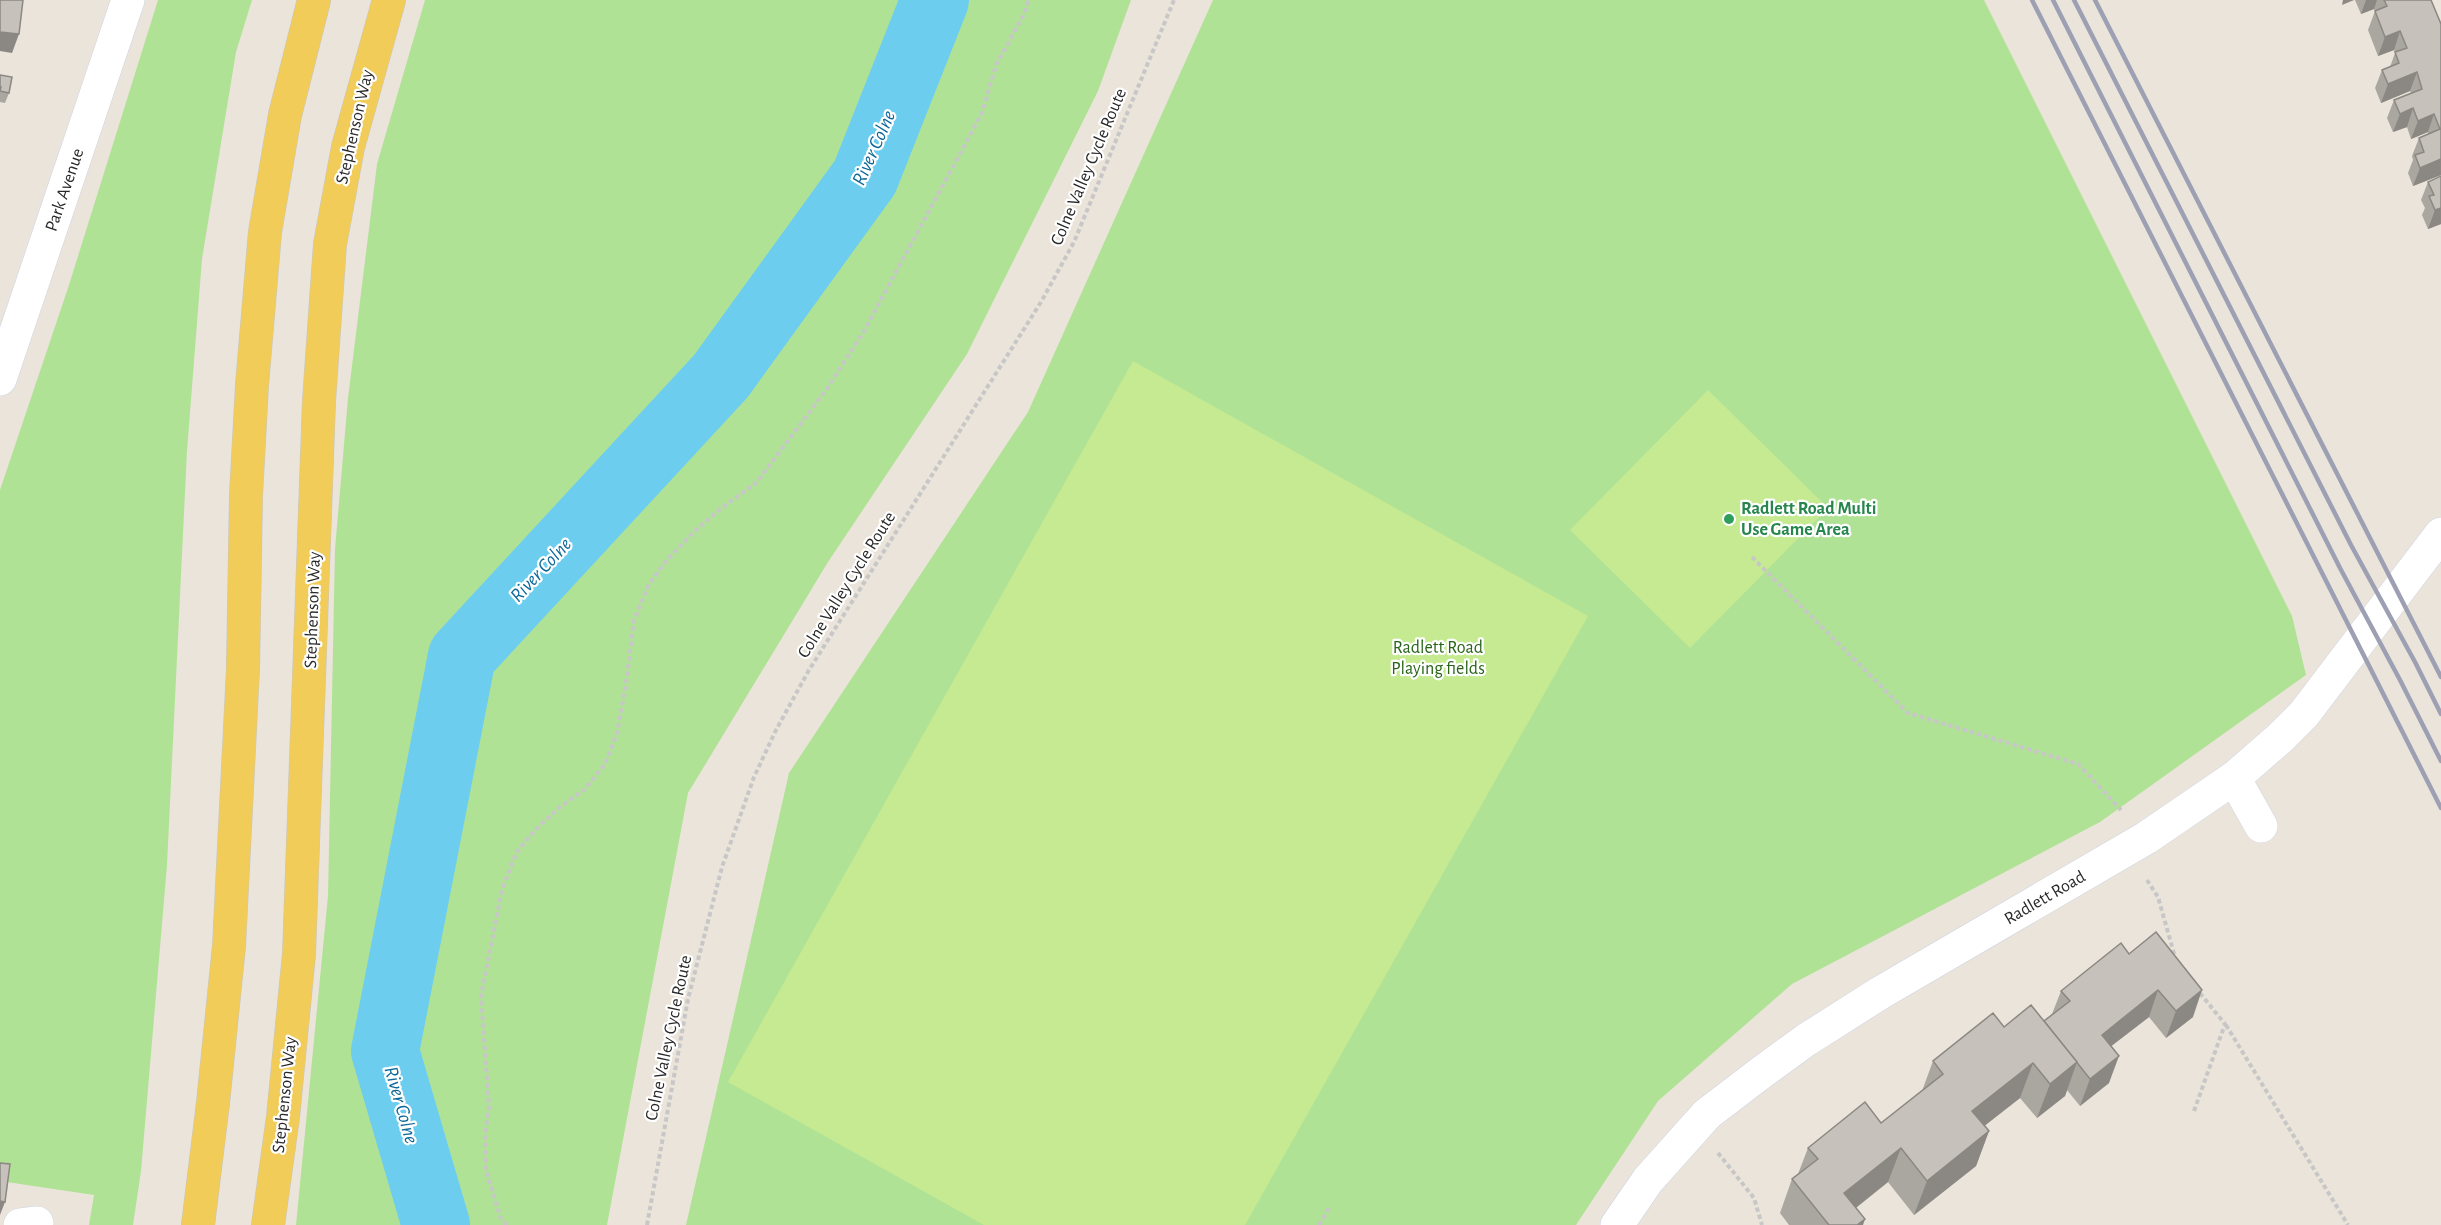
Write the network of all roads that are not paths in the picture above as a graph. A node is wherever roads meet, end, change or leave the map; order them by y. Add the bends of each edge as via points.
1 (128, 0) edge
2 (314, 0) edge
3 (389, 0) edge
4 (9, 325) edge
5 (0, 379) edge
6 (2441, 534) edge
7 (2234, 778) junction
8 (2261, 826) dead end
9 (198, 1225) edge
10 (268, 1225) edge
11 (1617, 1225) edge

1 - 4 street, Park Avenue
2 - 9 main road via 285,115 265,232 246,495 243,669 229,946
3 - 10 main road, Stephenson Way via 348,147 330,244 319,401 300,954
4 - 5 street, Park Avenue
6 - 7 street, Radlett Road via 2304,714
7 - 8 street
7 - 11 street, Radlett Road via 2146,838 1806,1040 1707,1114 1648,1180

